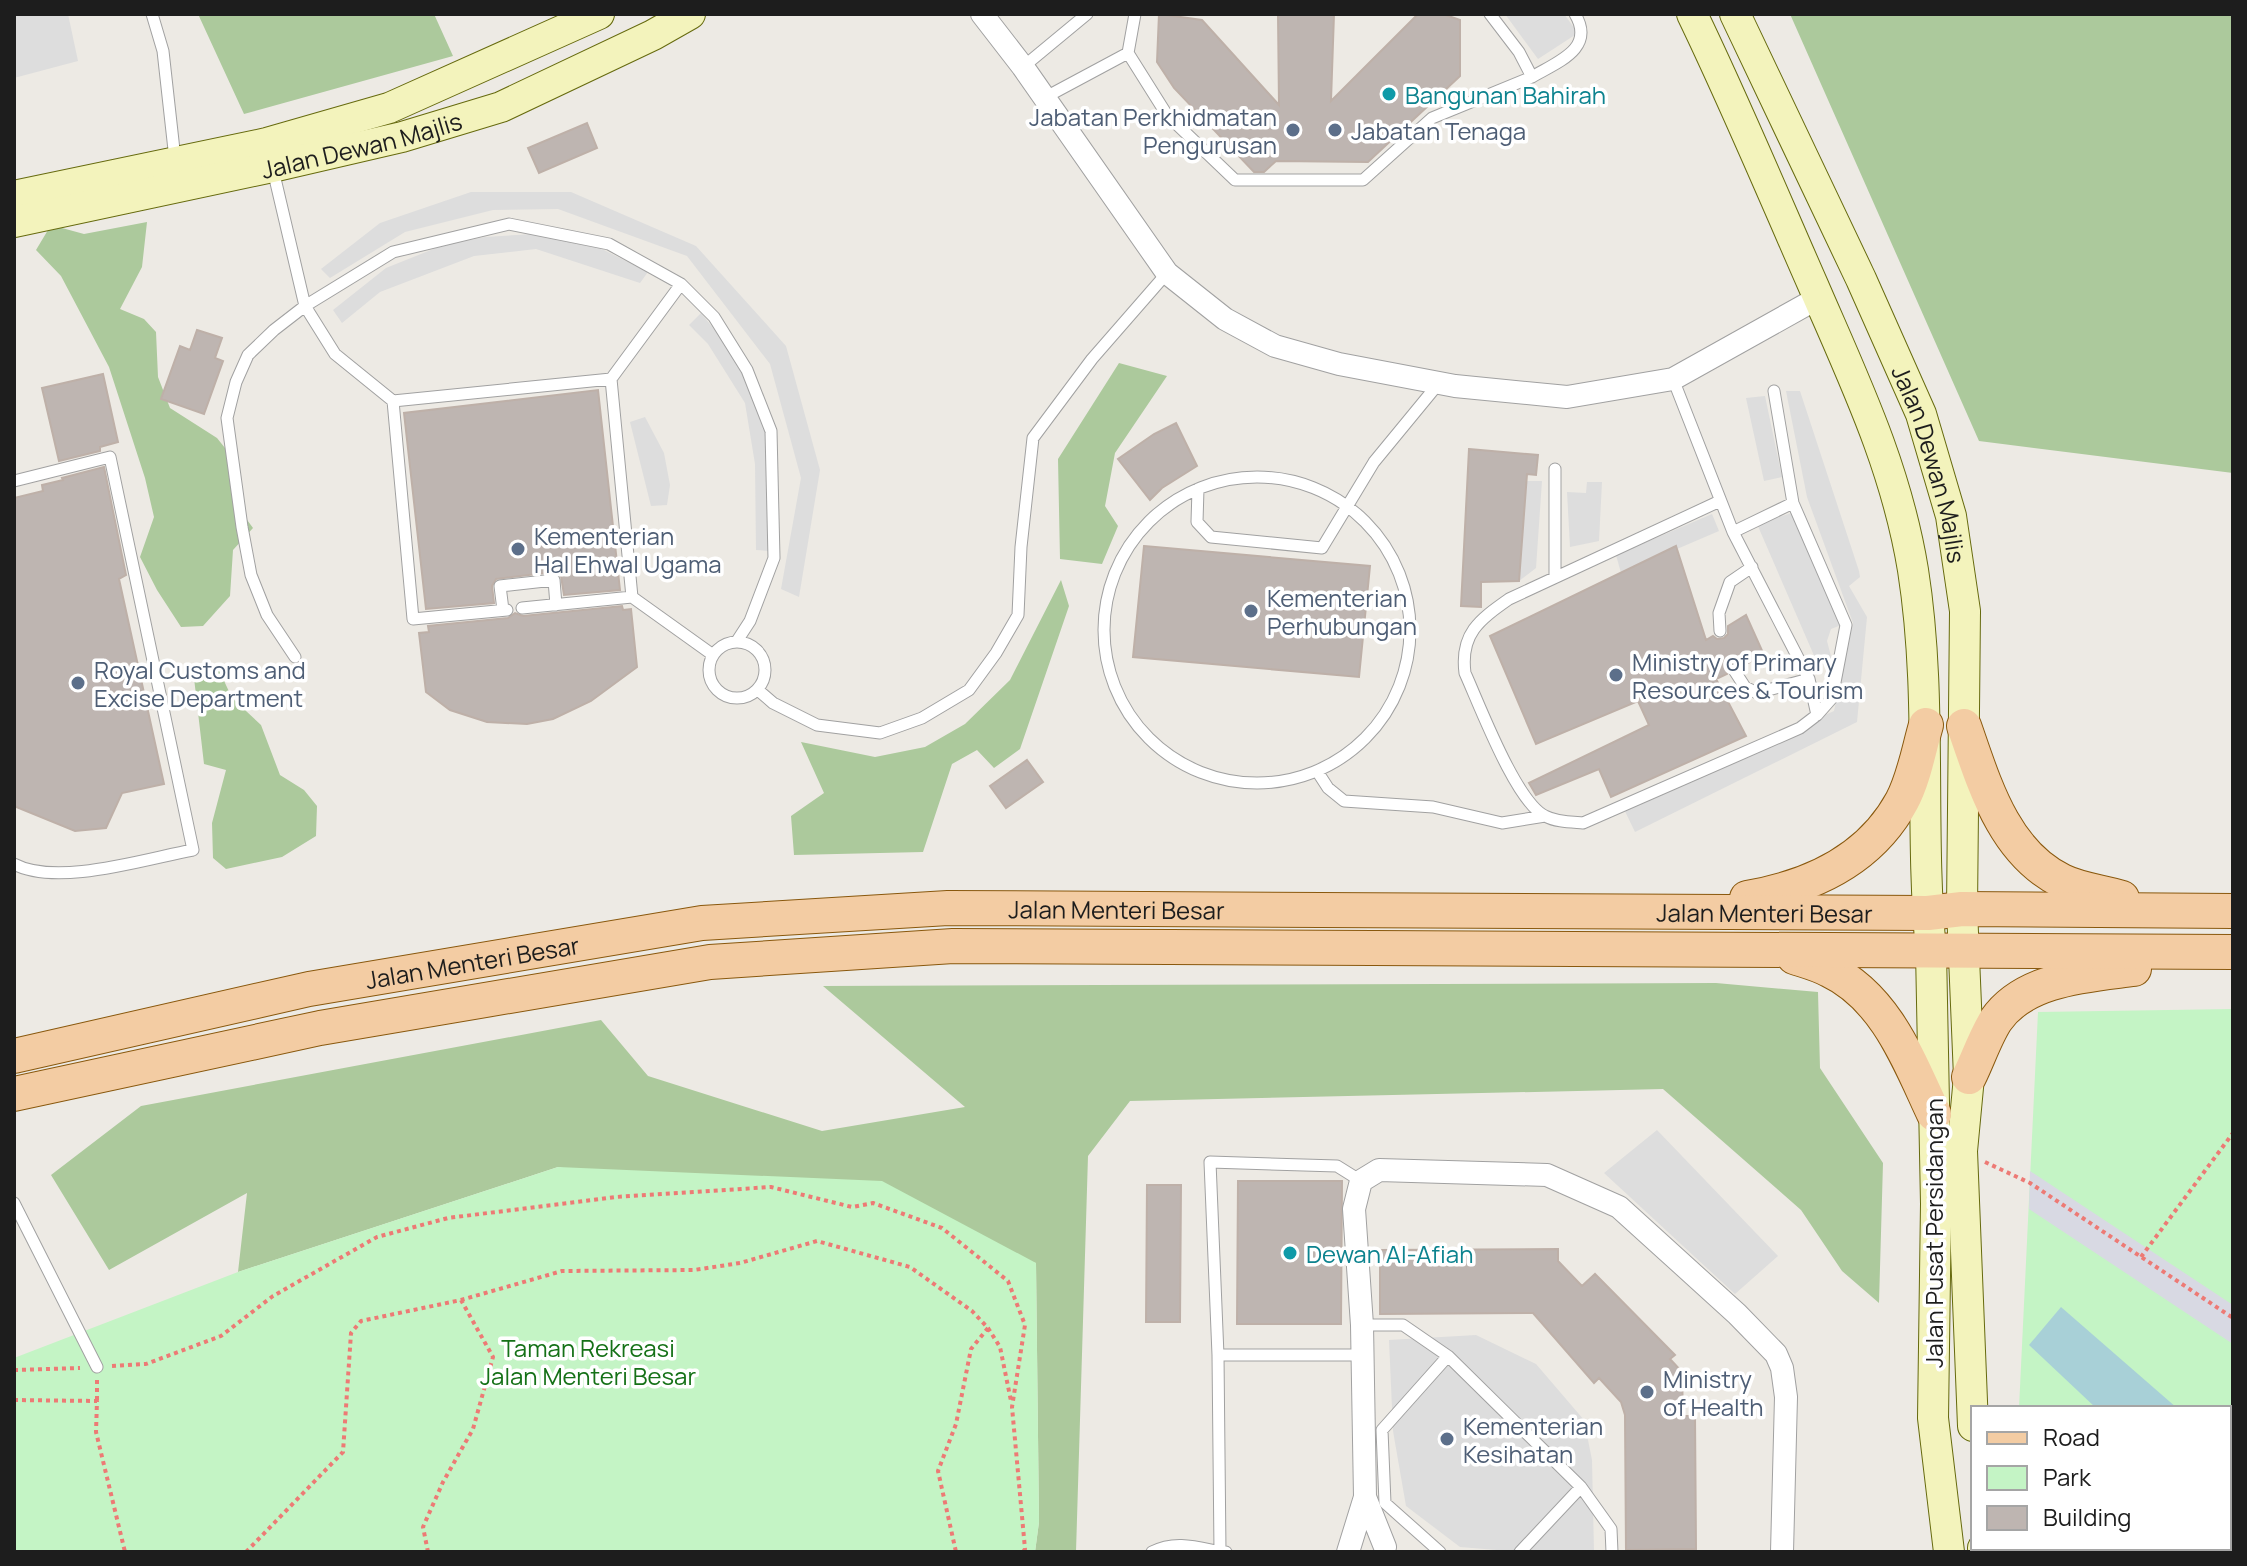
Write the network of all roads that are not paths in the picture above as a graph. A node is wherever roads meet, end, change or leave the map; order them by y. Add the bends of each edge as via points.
1 (152, 14) edge
2 (599, 14) edge
3 (690, 14) edge
4 (982, 14) edge
5 (1087, 14) edge
6 (1135, 14) edge
7 (1490, 14) edge
8 (1575, 14) edge
9 (1692, 14) edge
10 (1735, 14) edge
11 (1128, 53) junction
12 (1023, 67) junction
13 (1532, 77) junction
14 (1044, 98) junction
15 (269, 155) junction
16 (177, 175) junction
17 (14, 196) edge
18 (14, 222) edge
19 (1167, 273) junction
20 (681, 284) junction
21 (1818, 298) junction
22 (305, 306) junction
23 (611, 379) junction
24 (1673, 379) junction
25 (1439, 383) junction
26 (1774, 391) dead end
27 (393, 401) junction
28 (1555, 469) dead end
29 (14, 481) edge
30 (1198, 489) junction
31 (1720, 501) junction
32 (1793, 503) junction
33 (1347, 505) junction
34 (1733, 532) junction
35 (1752, 567) junction
36 (1555, 577) junction
37 (632, 597) junction
38 (556, 605) junction
39 (522, 608) dead end
40 (1720, 631) dead end
41 (737, 641) junction
42 (713, 655) junction
43 (295, 657) dead end
44 (1734, 670) dead end
45 (1809, 679) junction
46 (758, 690) junction
47 (1817, 715) junction
48 (1926, 725) junction
49 (1964, 726) junction
50 (1317, 771) junction
51 (1545, 816) junction
52 (14, 864) edge
53 (1962, 909) junction
54 (1672, 911) junction
55 (2161, 911) junction
56 (2233, 911) edge
57 (1928, 913) junction
58 (1776, 950) junction
59 (1948, 951) junction
60 (2233, 953) edge
61 (14, 1056) edge
62 (1969, 1077) junction
63 (14, 1094) edge
64 (1934, 1114) junction
65 (1361, 1181) junction
66 (14, 1203) edge
67 (1362, 1325) junction
68 (1218, 1355) junction
69 (1363, 1355) junction
70 (1448, 1356) junction
71 (97, 1367) road end
72 (1972, 1406) edge
73 (1581, 1487) junction
74 (1365, 1497) junction
75 (1389, 1549) edge
76 (1152, 1552) edge
77 (1220, 1552) edge
78 (1226, 1552) edge
79 (1350, 1552) edge
80 (1440, 1552) edge
81 (1520, 1552) edge
82 (1612, 1552) edge
83 (1782, 1552) edge
84 (1949, 1552) edge

1 - 16 lane via 163,51
2 - 15 street, Jalan Dewan Majlis
3 - 15 street, Jalan Dewan Majlis via 501,107 402,137
4 - 12 street
5 - 12 lane
6 - 11 lane
7 - 13 lane
8 - 13 lane via 1583,30 1573,52
9 - 21 street, Jalan Dewan Majlis
10 - 49 street, Jalan Dewan Majlis via 1921,414 1951,516 1965,611
11 - 13 lane via 1167,115 1235,180 1363,180 1432,118
11 - 14 lane
12 - 14 street
14 - 19 street
15 - 16 street, Jalan Dewan Majlis
15 - 22 lane
16 - 17 street, Jalan Dewan Majlis
16 - 18 street, Jalan Dewan Majlis
19 - 25 street via 1225,319 1275,346
19 - 46 lane via 1092,359 1033,438 1018,615 969,690 922,718 880,733 817,725
20 - 22 lane via 609,244 509,224 393,252
20 - 23 lane
20 - 41 lane via 714,317 744,366 771,431 774,558
21 - 24 street
21 - 48 street, Jalan Dewan Majlis via 1878,434 1902,515 1922,636
22 - 27 lane via 335,354
22 - 43 lane via 248,355 227,418 251,575 267,615
23 - 27 lane
23 - 37 lane
24 - 25 street via 1567,397
24 - 31 lane
25 - 33 lane via 1374,462
26 - 32 lane
27 - 38 lane via 413,619 505,610 500,586 554,580
28 - 36 lane
29 - 52 lane via 110,457 193,850 69,874 29,872
30 - 33 lane via 1227,479 1269,476 1310,485
30 - 33 lane via 1197,522 1211,537 1322,548
30 - 50 lane via 1152,517 1125,549 1108,588 1102,629 1107,671 1124,709 1149,742 1184,767 1223,781 1265,784
31 - 34 lane
31 - 36 lane
32 - 34 lane
32 - 47 lane via 1846,625 1832,698
33 - 50 lane via 1378,534 1399,570 1410,610 1410,652 1398,693 1376,728 1344,757
34 - 35 lane
35 - 40 lane via 1730,582 1719,613
35 - 45 lane
36 - 51 lane via 1479,620 1463,656 1465,673 1515,780
37 - 38 lane
37 - 42 lane
38 - 39 lane
41 - 42 lane
41 - 46 lane via 748,643 764,658 764,680
42 - 46 lane via 709,675 720,692 739,698
44 - 45 lane via 1745,687 1757,693
45 - 47 lane
47 - 51 lane via 1800,728 1583,823
48 - 54 main road via 1904,799 1877,838 1842,867 1783,892
48 - 57 street, Jalan Dewan Majlis
49 - 53 street, Jalan Dewan Majlis
49 - 55 main road via 1988,793 2009,833 2033,861 2062,882
50 - 51 lane via 1344,801 1433,807 1502,823
53 - 55 main road, Jalan Menteri Besar
53 - 57 main road, Jalan Menteri Besar
53 - 59 street, Jalan Dewan Majlis
54 - 57 main road, Jalan Menteri Besar
54 - 61 main road, Jalan Menteri Besar via 948,908 702,923 309,989
55 - 56 main road, Jalan Menteri Besar
57 - 59 street, Jalan Pusat Persidangan
58 - 59 main road, Jalan Menteri Besar
58 - 63 main road, Jalan Menteri Besar via 953,946 710,962 320,1028
58 - 64 main road via 1830,970 1878,1009
59 - 60 main road, Jalan Menteri Besar
59 - 62 street, Jalan Pusat Persidangan
59 - 64 street, Jalan Pusat Persidangan
60 - 62 main road via 2058,979 2022,997 1997,1019
62 - 72 street, Jalan Pusat Persidangan via 1962,1151
64 - 84 street, Jalan Pusat Persidangan via 1933,1418
65 - 67 street via 1354,1209
65 - 68 lane via 1337,1166 1210,1162
65 - 83 street via 1379,1170 1547,1175 1619,1207 1776,1354 1786,1397
66 - 71 lane
67 - 69 street
67 - 70 lane via 1403,1325
68 - 69 lane
68 - 77 lane
69 - 74 street
70 - 73 lane
70 - 80 lane via 1382,1430 1385,1503
73 - 81 lane
73 - 82 lane via 1611,1529
74 - 75 street
74 - 79 street
75 - 79 street via 1372,1544
76 - 77 lane via 1181,1544
77 - 78 lane

